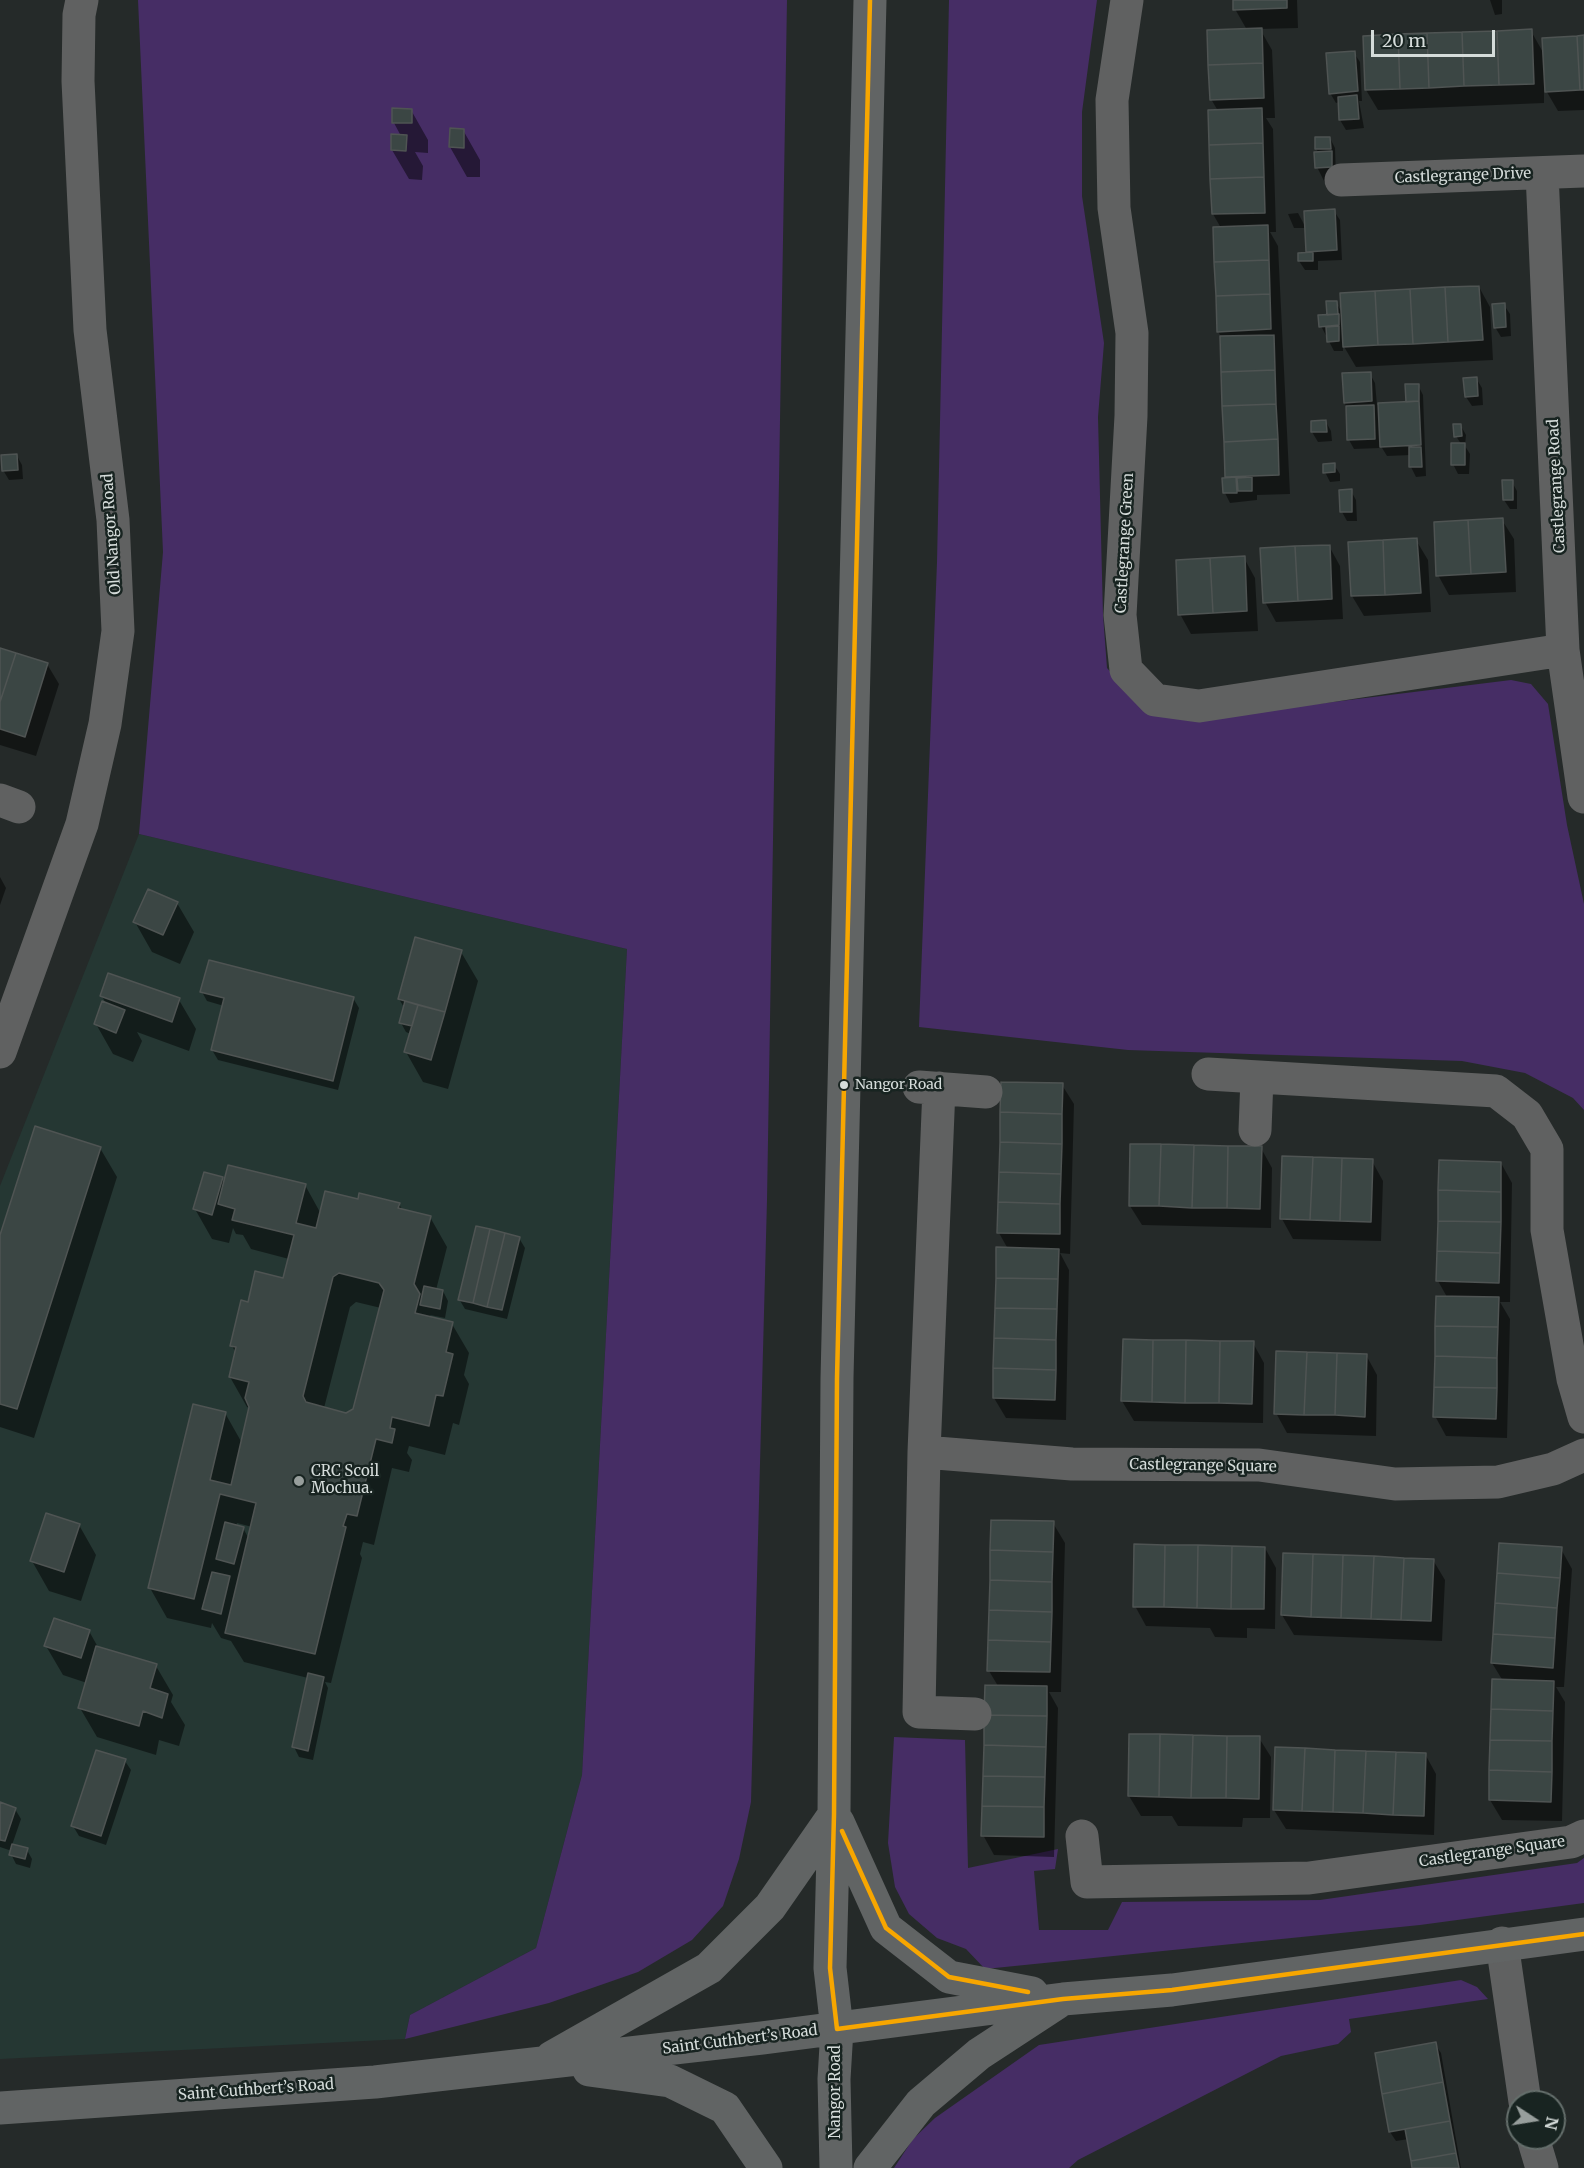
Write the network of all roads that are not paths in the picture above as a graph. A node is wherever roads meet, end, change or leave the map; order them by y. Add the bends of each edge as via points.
1 (82, 0) edge
2 (870, 0) edge
3 (1127, 0) edge
4 (1584, 171) edge
5 (1542, 174) junction
6 (1341, 180) dead end
7 (1563, 650) junction
8 (1584, 797) edge
9 (0, 1052) edge
10 (1208, 1074) dead end
11 (1257, 1078) junction
12 (986, 1092) dead end
13 (1255, 1130) dead end
14 (1573, 1315) edge
15 (1584, 1417) edge
16 (924, 1452) junction
17 (1584, 1455) edge
18 (975, 1714) dead end
19 (834, 1815) junction
20 (1082, 1836) dead end
21 (1584, 1836) edge
22 (1584, 1934) edge
23 (1502, 1943) junction
24 (1063, 1999) junction
25 (837, 2029) junction
26 (540, 2064) junction
27 (1523, 2090) edge
28 (0, 2108) edge
29 (1537, 2150) edge
30 (766, 2168) edge
31 (836, 2168) edge
32 (870, 2168) edge
33 (1542, 2168) edge

1 - 9 street, Old Nangor Road via 78,81 90,330 113,520 118,631 105,724 82,824
2 - 19 main road, Nangor Road via 838,1354
3 - 7 street, Castlegrange Green via 1112,100 1114,208 1132,333 1120,615 1126,670 1155,700 1199,706
4 - 5 street, Castlegrange Drive
5 - 6 street, Castlegrange Drive
5 - 7 street, Castlegrange Road
7 - 8 street, Castlegrange Road
10 - 11 street
11 - 13 street
11 - 14 street via 1496,1091 1504,1097 1527,1115 1547,1149 1547,1230
12 - 16 street via 928,1088
14 - 15 street via 1573,1379
16 - 17 street, Castlegrange Square via 1072,1464 1259,1465 1395,1484 1498,1482 1553,1469
16 - 18 street via 919,1712
19 - 24 main road via 886,1928 949,1977
19 - 25 main road, Nangor Road via 830,1968
19 - 26 main road via 770,1907 709,1968
20 - 21 street, Castlegrange Square via 1087,1882 1309,1878 1571,1842
22 - 23 main road, Saint Cuthbert’s Road
23 - 24 main road, Saint Cuthbert’s Road via 1172,1990
23 - 27 street
24 - 25 main road, Saint Cuthbert’s Road
24 - 32 main road via 979,2054 921,2103
25 - 26 main road, Saint Cuthbert’s Road
25 - 31 main road, Nangor Road
26 - 28 main road, Saint Cuthbert’s Road via 375,2082
26 - 30 main road via 670,2081 725,2108
29 - 33 street

